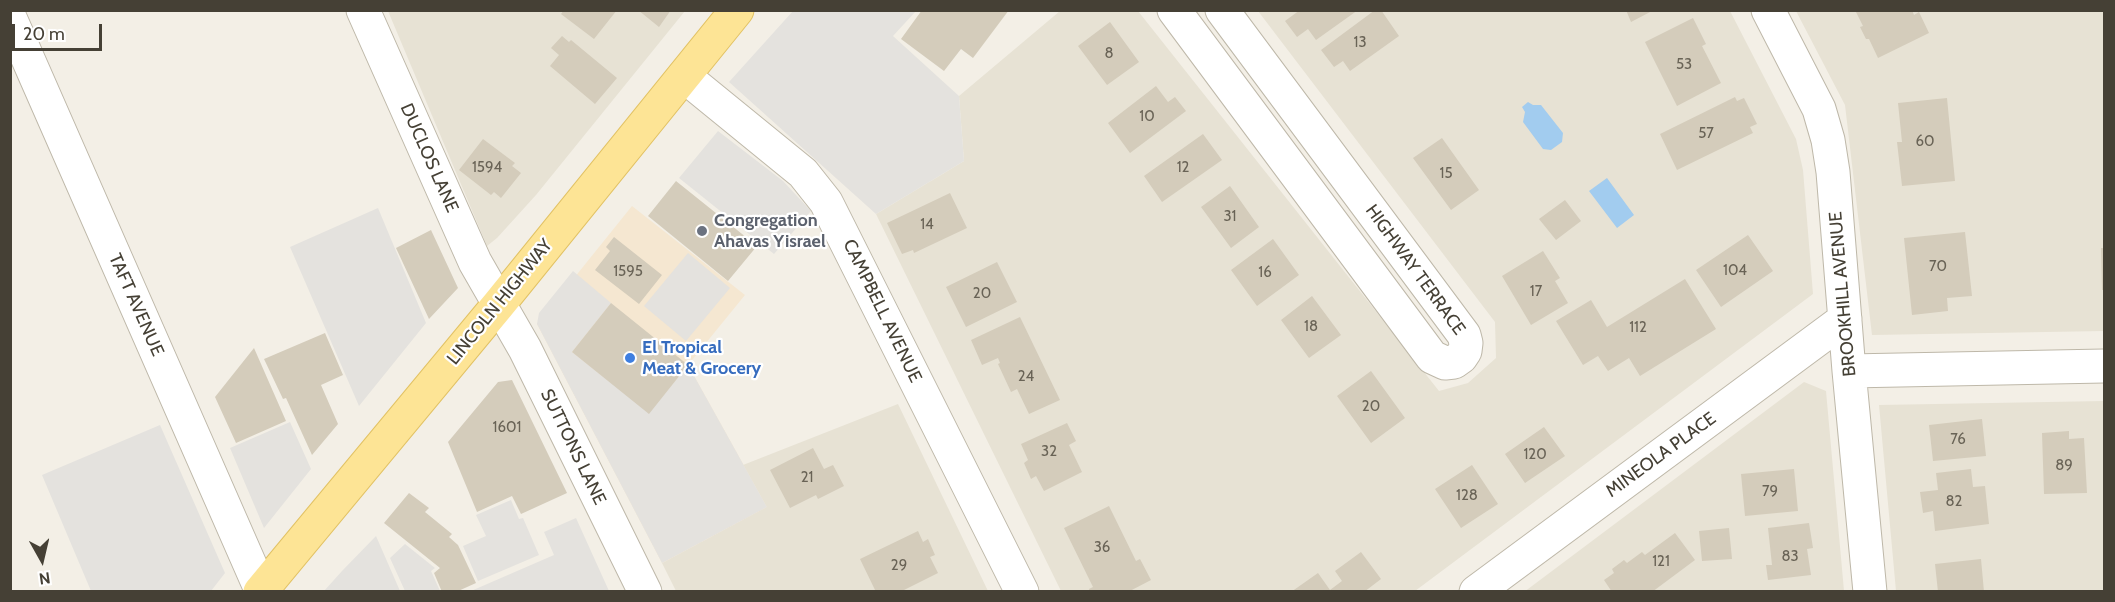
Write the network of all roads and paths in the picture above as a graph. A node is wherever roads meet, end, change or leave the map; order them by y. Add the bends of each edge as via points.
1 (363, 10) edge
2 (737, 10) edge
3 (1174, 10) edge
4 (1768, 10) edge
5 (10, 18) edge
6 (1231, 21) edge
7 (1208, 56) junction
8 (684, 76) junction
9 (499, 304) junction
10 (1845, 320) junction
11 (2104, 366) edge
12 (1849, 371) junction
13 (261, 591) edge
14 (645, 591) edge
15 (1022, 591) edge
16 (1476, 591) edge
17 (1870, 591) edge

1 - 9 street, DUCLOS LANE via 475,262
2 - 8 main road, LINCOLN HIGHWAY
3 - 7 street, HIGHWAY TERRACE
4 - 10 street, BROOKHILL AVENUE via 1819,109 1828,140
5 - 13 street, TAFT AVENUE
6 - 7 street, HIGHWAY TERRACE
6 - 7 street, HIGHWAY TERRACE via 1464,335 1465,351 1461,357 1445,363 1432,357
8 - 9 main road, LINCOLN HIGHWAY
8 - 15 street, CAMPBELL AVENUE via 803,173 826,202
9 - 13 main road, LINCOLN HIGHWAY
9 - 14 street, SUTTONS LANE
10 - 12 street, BROOKHILL AVENUE
10 - 16 street, MINEOLA PLACE
11 - 12 street
12 - 17 street, BROOKHILL AVENUE

